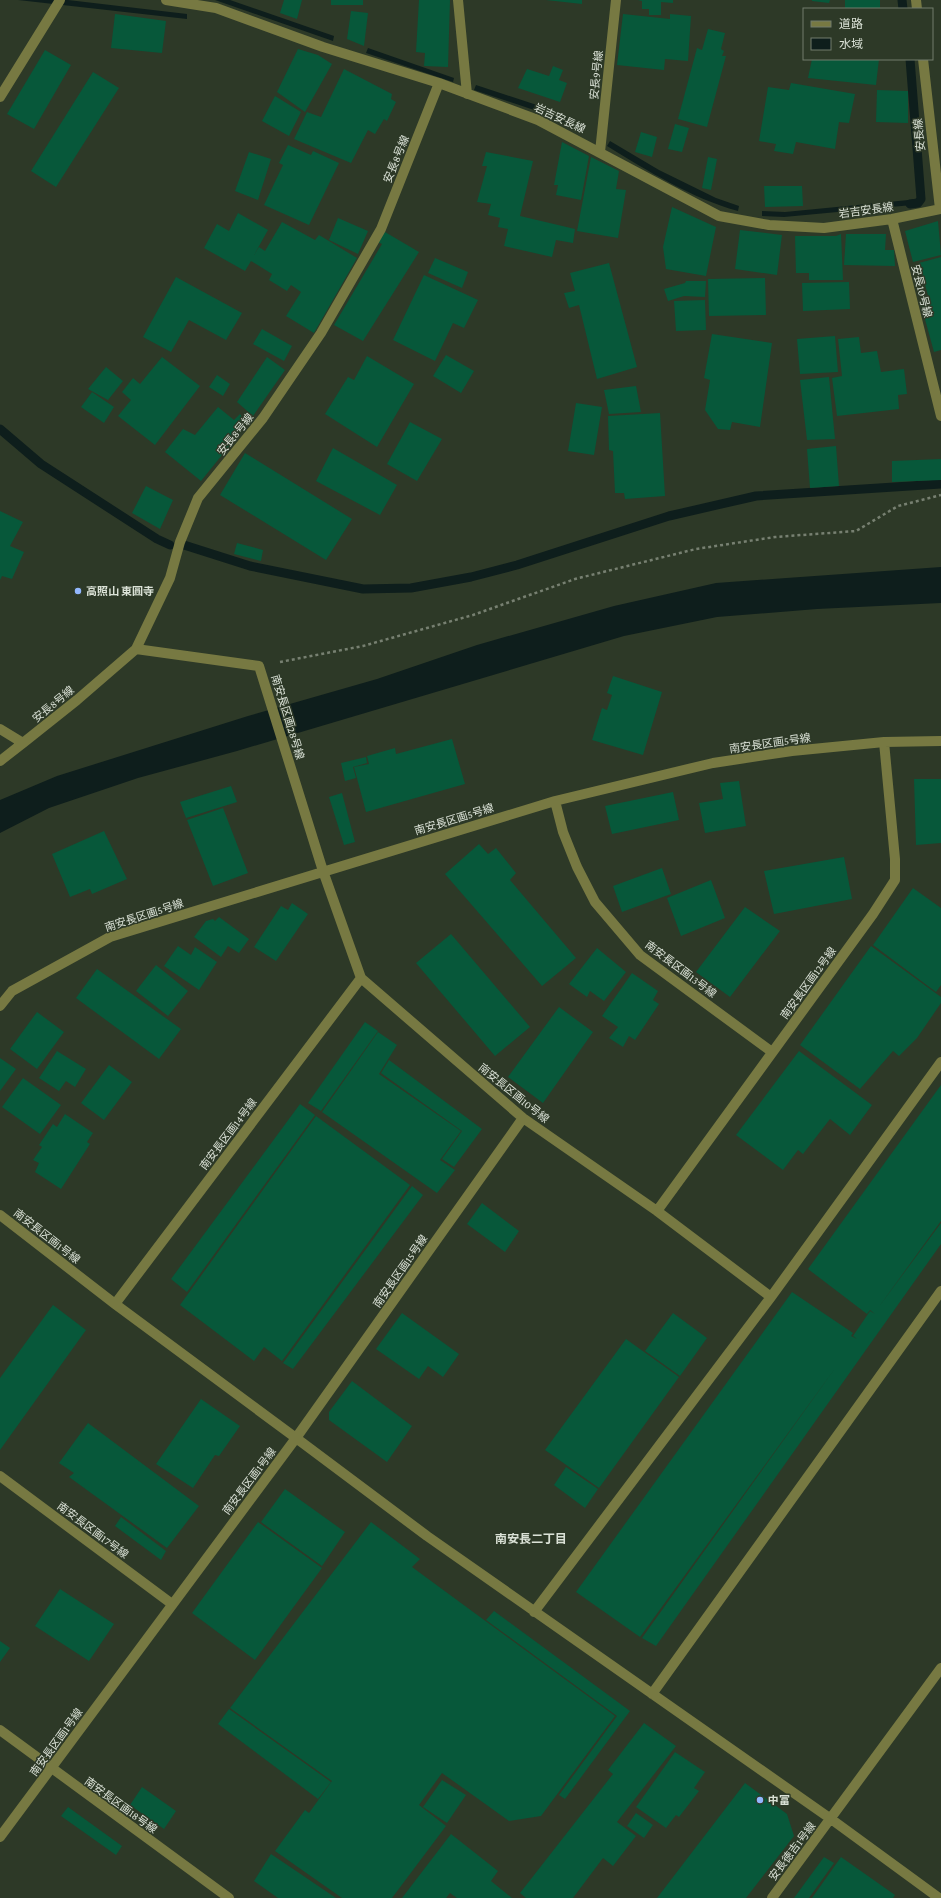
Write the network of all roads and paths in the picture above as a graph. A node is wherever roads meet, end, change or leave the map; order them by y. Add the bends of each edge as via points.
1 (60, 0) edge
2 (166, 0) edge
3 (458, 0) edge
4 (616, 0) edge
5 (923, 60) edge
6 (439, 83) junction
7 (467, 94) junction
8 (0, 97) edge
9 (600, 152) junction
10 (940, 209) edge
11 (892, 220) junction
12 (941, 416) edge
13 (941, 495) edge
14 (136, 649) junction
15 (260, 666) junction
16 (0, 729) edge
17 (941, 741) edge
18 (23, 742) junction
19 (884, 742) junction
20 (0, 761) edge
21 (555, 801) junction
22 (323, 871) junction
23 (361, 978) junction
24 (0, 1006) edge
25 (772, 1052) junction
26 (941, 1062) edge
27 (523, 1118) junction
28 (657, 1211) junction
29 (0, 1215) edge
30 (941, 1291) edge
31 (771, 1297) junction
32 (115, 1304) junction
33 (296, 1438) junction
34 (0, 1476) edge
35 (172, 1604) junction
36 (534, 1612) junction
37 (941, 1668) edge
38 (652, 1694) junction
39 (0, 1730) edge
40 (52, 1769) junction
41 (831, 1819) junction
42 (0, 1837) edge
43 (229, 1898) edge
44 (772, 1898) edge
45 (938, 1898) edge

1 - 8 street
2 - 6 street, 岩吉安長線 via 216,8 324,47
3 - 7 street
4 - 9 street, 安長9号線
5 - 10 street, 安長線
6 - 7 street, 岩吉安長線
6 - 14 street, 安長8号線 via 381,229 321,333 263,418 198,498 180,542 170,578
7 - 9 street, 岩吉安長線 via 538,120
9 - 11 street, 岩吉安長線 via 640,176 719,216 740,221 824,228
10 - 11 street, 岩吉安長線
11 - 12 street, 安長10号線
13 - 15 path via 898,506 856,531 775,537 696,549 575,580 473,615 363,646
14 - 15 street, 南安長区画28号線
14 - 18 street, 安長8号線
15 - 22 street, 南安長区画28号線
16 - 18 street
17 - 19 street, 南安長区画5号線
18 - 20 street, 安長8号線
19 - 21 street, 南安長区画5号線 via 713,762
19 - 25 street, 南安長区画12号線 via 895,880
21 - 22 street, 南安長区画5号線
21 - 25 street, 南安長区画13号線 via 576,867 595,902 640,955
22 - 23 street, 南安長区画10号線
22 - 24 street, 南安長区画5号線 via 110,938 12,991
23 - 27 street, 南安長区画10号線
23 - 32 street, 南安長区画14号線
25 - 28 street, 南安長区画12号線
26 - 31 street
27 - 28 street, 南安長区画10号線
27 - 33 street, 南安長区画15号線
28 - 31 street, 南安長区画10号線
29 - 32 street, 南安長区画1号線
30 - 38 street
31 - 36 street
32 - 33 street, 南安長区画1号線
33 - 35 street, 南安長区画1号線
33 - 36 street
34 - 35 street, 南安長区画17号線
35 - 40 street, 南安長区画1号線
36 - 38 street
37 - 41 street, 安長徳吉1号線
38 - 41 street
39 - 40 street, 南安長区画18号線
40 - 42 street, 南安長区画1号線
40 - 43 street, 南安長区画18号線
41 - 44 street, 安長徳吉1号線
41 - 45 street

